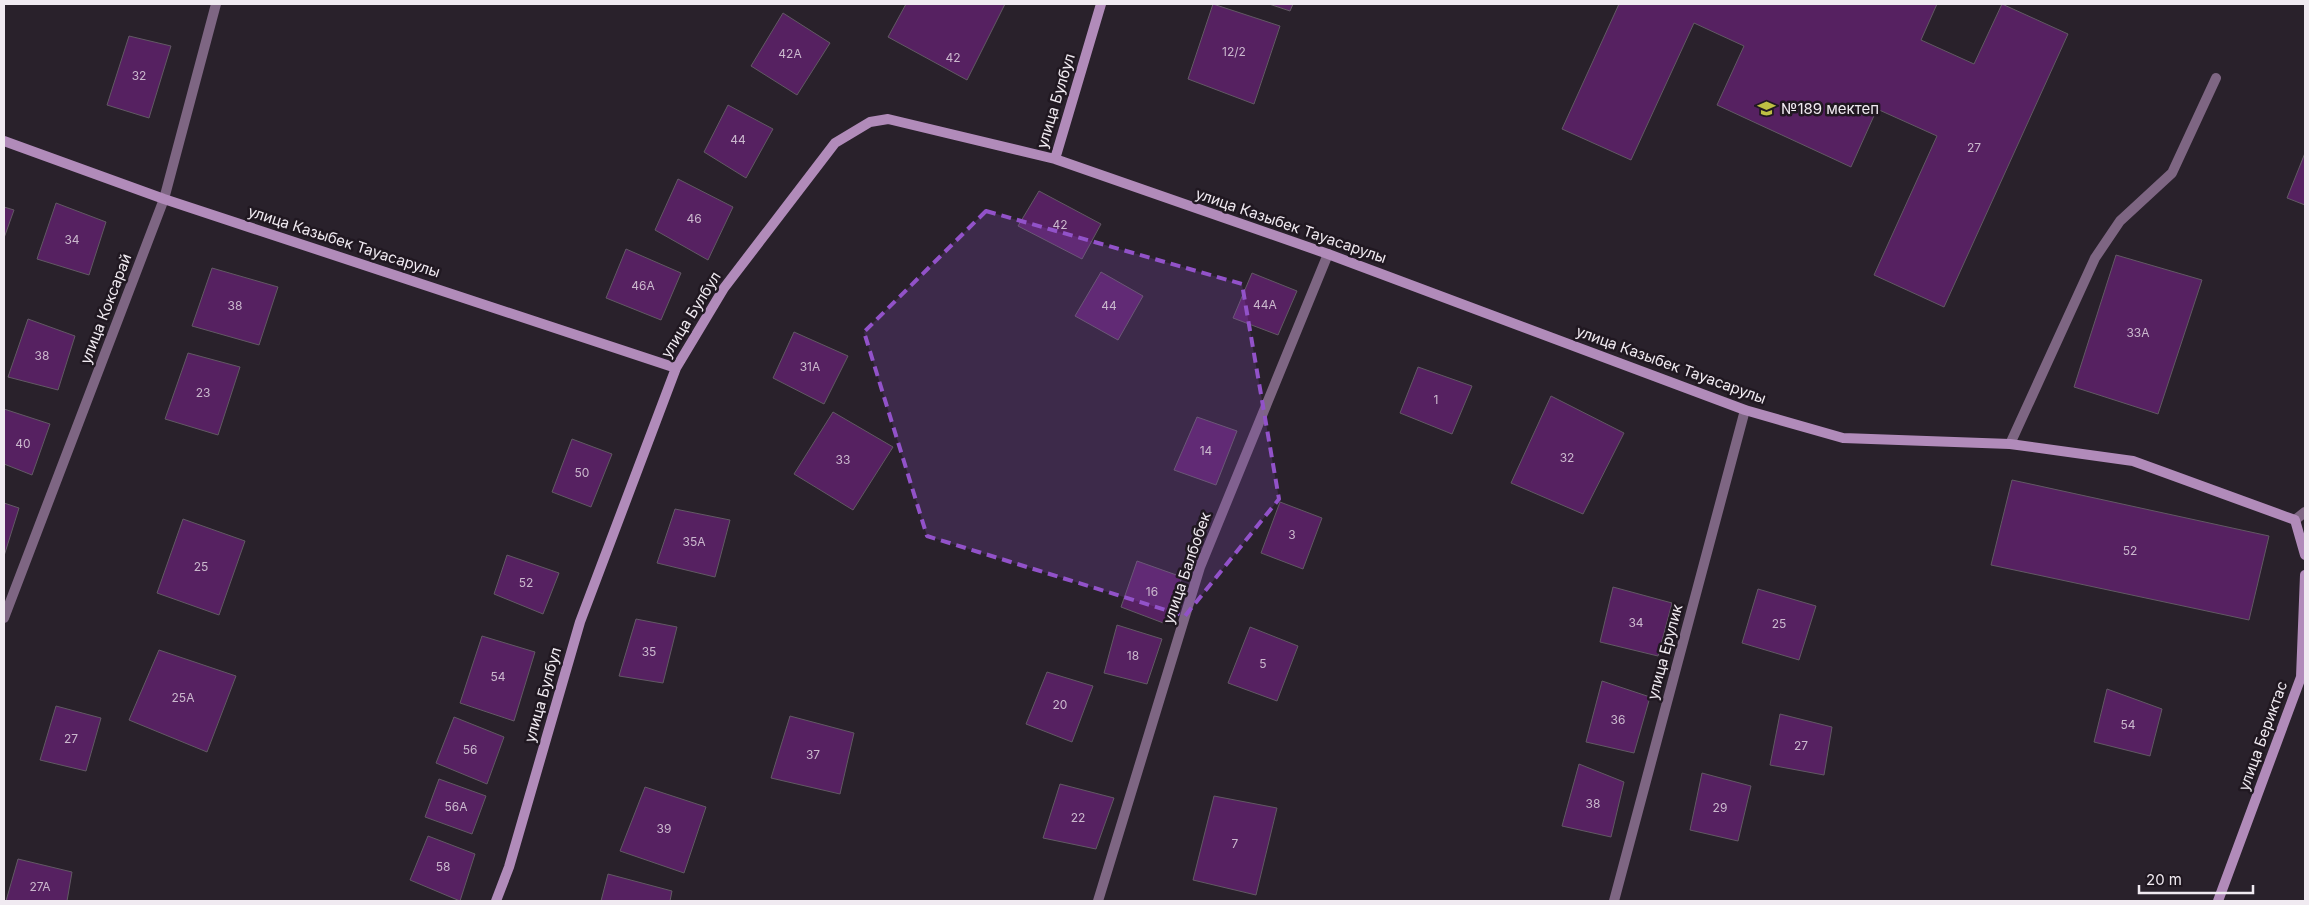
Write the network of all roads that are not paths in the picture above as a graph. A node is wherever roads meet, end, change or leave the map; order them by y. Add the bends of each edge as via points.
1 (216, 4) edge
2 (1101, 4) edge
3 (2216, 78) dead end
4 (4, 141) edge
5 (1055, 159) junction
6 (164, 198) junction
7 (1328, 254) junction
8 (676, 368) junction
9 (1745, 410) junction
10 (2010, 444) junction
11 (2305, 512) edge
12 (2295, 520) junction
13 (2305, 555) edge
14 (2305, 575) edge
15 (4, 618) edge
16 (496, 901) edge
17 (1098, 901) edge
18 (1614, 901) edge
19 (2218, 901) edge

1 - 6 street, улица Коксарай
2 - 5 street, улица Булбул
3 - 10 street via 2172,173 2120,221 2095,258
4 - 6 street, улица Казыбек Тауасарулы
5 - 7 street, улица Казыбек Тауасарулы
5 - 8 street, улица Булбул via 888,119 870,122 835,143 724,288
6 - 8 street, улица Казыбек Тауасарулы
6 - 15 street, улица Коксарай
7 - 9 street, улица Казыбек Тауасарулы
7 - 17 street, улица Балбобек via 1200,567
8 - 16 street, улица Булбул via 580,622 509,867
9 - 10 street, улица Казыбек Тауасарулы via 1843,438
9 - 18 street, улица Ерулик
10 - 12 street, улица Казыбек Тауасарулы via 2133,461
11 - 12 street
12 - 13 street
14 - 19 street, улица Бериктас via 2301,677

